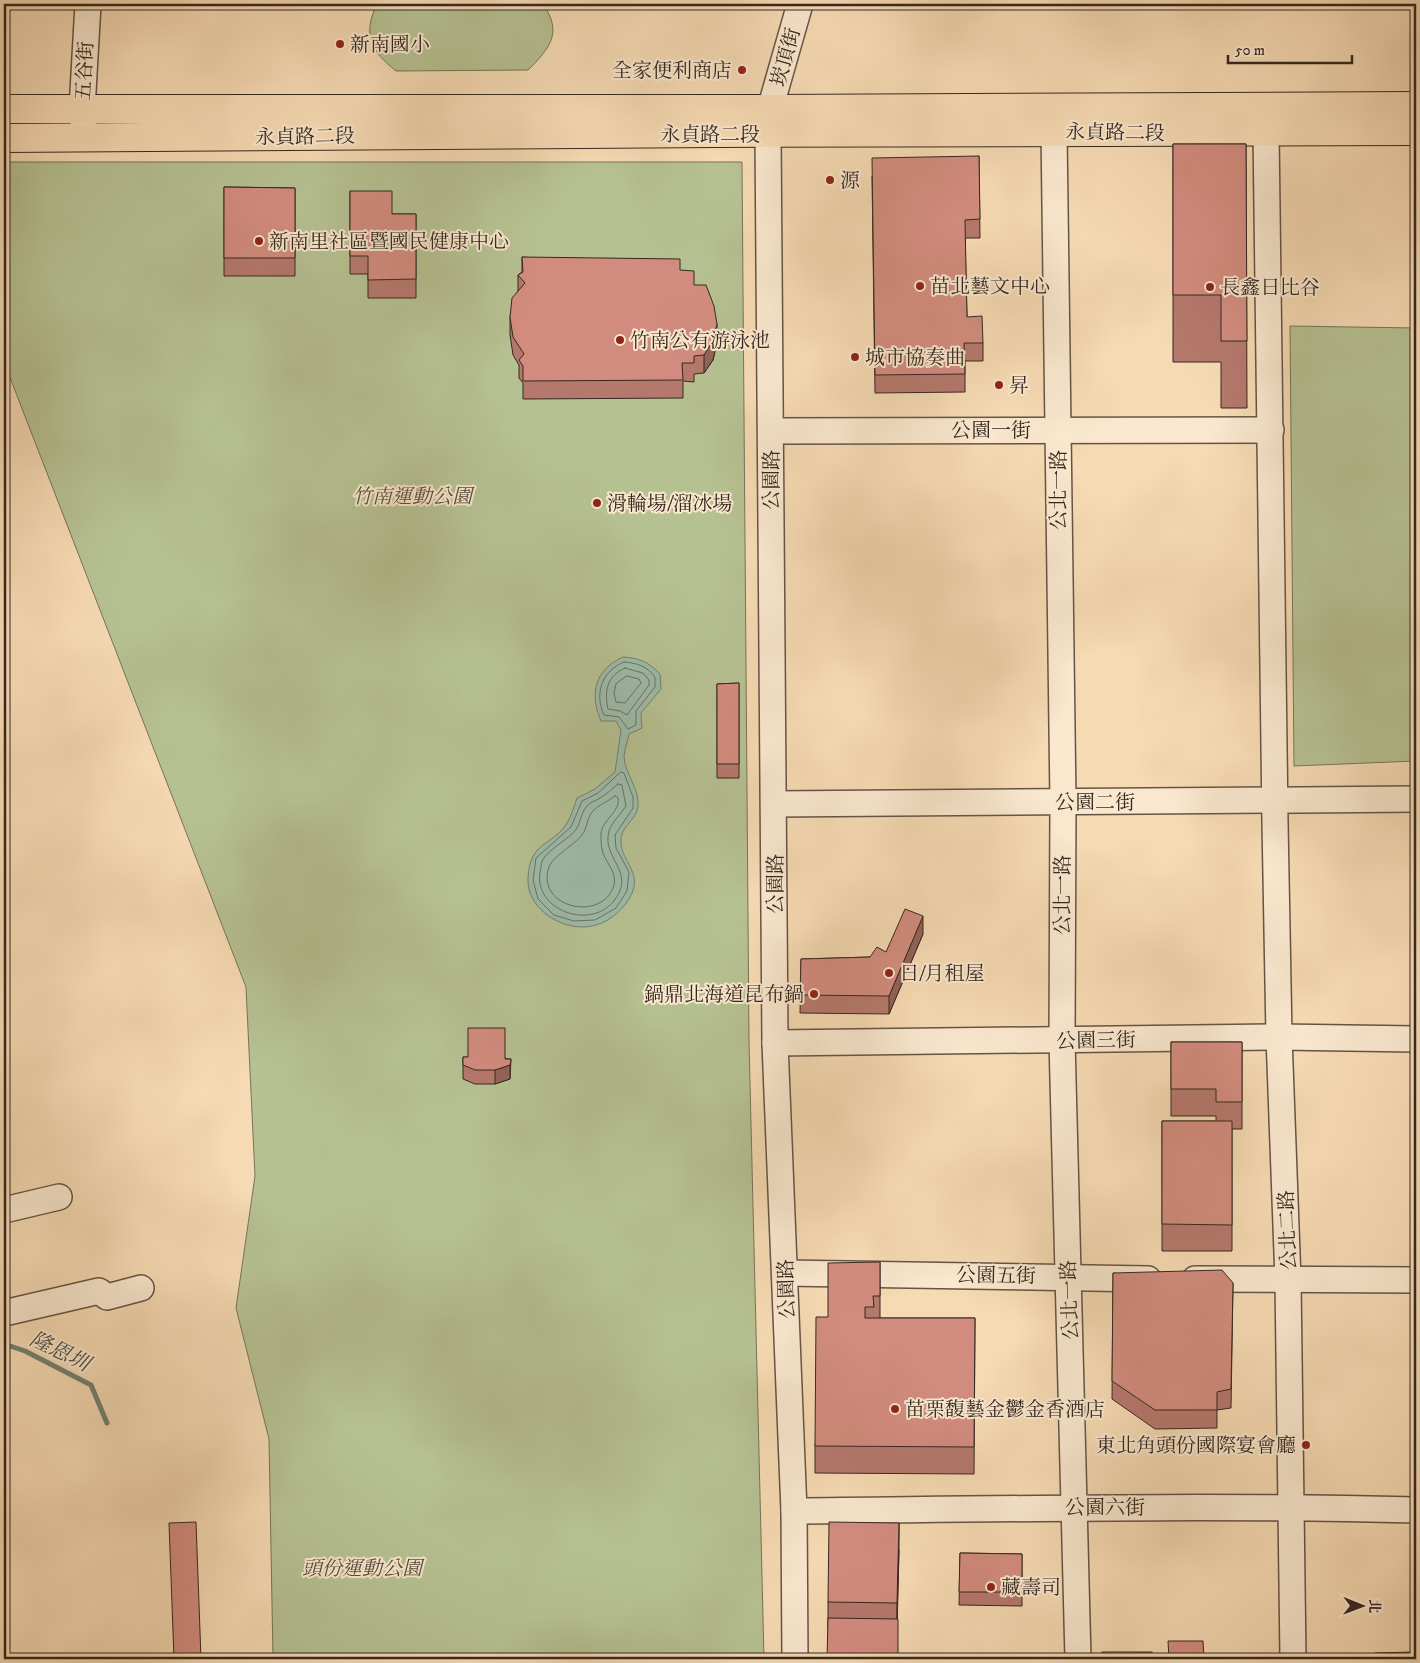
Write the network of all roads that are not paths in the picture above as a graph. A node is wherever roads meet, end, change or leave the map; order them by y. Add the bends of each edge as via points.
1 (88, 4) edge
2 (800, 4) edge
3 (1416, 106) edge
4 (4, 109) edge
5 (82, 109) junction
6 (1163, 120) junction
7 (769, 122) junction
8 (1054, 131) junction
9 (1416, 131) edge
10 (1266, 132) junction
11 (4, 138) edge
12 (84, 138) junction
13 (1058, 430) junction
14 (1270, 430) junction
15 (771, 431) junction
16 (1416, 799) edge
17 (1275, 800) junction
18 (1062, 802) junction
19 (774, 804) junction
20 (1279, 1037) junction
21 (1416, 1039) edge
22 (1062, 1041) junction
23 (775, 1043) junction
24 (60, 1197) dead end
25 (4, 1210) edge
26 (785, 1273) junction
27 (1069, 1276) junction
28 (1288, 1280) junction
29 (1416, 1280) edge
30 (141, 1288) dead end
31 (4, 1313) edge
32 (1075, 1507) junction
33 (1291, 1507) junction
34 (1416, 1510) edge
35 (794, 1511) junction
36 (795, 1659) edge
37 (1078, 1659) edge
38 (1292, 1659) edge

1 - 5 street, 五谷街
2 - 7 street, 崁頂街
3 - 6 main road, 永貞路二段
4 - 5 main road, 永貞路二段
5 - 7 main road, 永貞路二段
5 - 12 street, 五谷街
6 - 7 main road, 永貞路二段
6 - 8 main road, 永貞路二段
6 - 10 main road, 永貞路二段
7 - 8 main road, 永貞路二段
7 - 12 main road, 永貞路二段
7 - 15 street, 公園路
8 - 13 street, 公北一路
9 - 10 main road, 永貞路二段
10 - 14 street, 公北二路
11 - 12 main road, 永貞路二段
13 - 14 street, 公園一街
13 - 15 street, 公園一街
13 - 18 street, 公北一路
14 - 17 street, 公北二路
15 - 19 street, 公園路
16 - 17 street, 公園二街
17 - 18 street, 公園二街
17 - 20 street, 公北二路
18 - 19 street, 公園二街
18 - 22 street, 公北一路
19 - 23 street, 公園路
20 - 21 street, 公園三街
20 - 22 street, 公園三街
20 - 28 street, 公北二路
22 - 23 street, 公園三街
22 - 27 street, 公北一路
23 - 26 street, 公園路
24 - 25 street
26 - 27 street, 公園五街
26 - 35 street, 公園路
27 - 28 street, 公園五街
27 - 32 street, 公北一路
28 - 29 street, 公園五街
28 - 33 street, 公北二路
30 - 31 street via 107,1297 99,1291
32 - 33 street, 公園六街
32 - 35 street, 公園六街
32 - 37 street, 公北一路
33 - 34 street, 公園六街
33 - 38 street, 公北二路
35 - 36 street, 公園路

